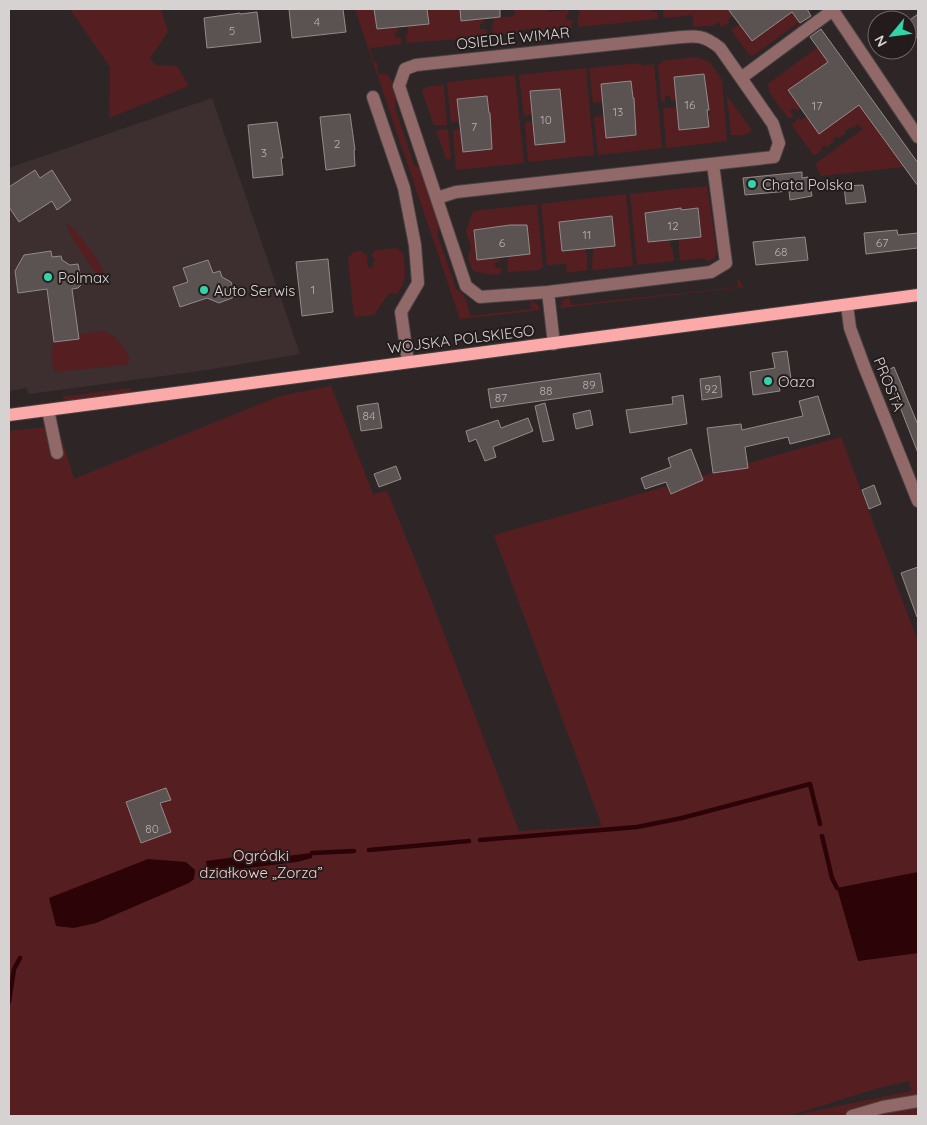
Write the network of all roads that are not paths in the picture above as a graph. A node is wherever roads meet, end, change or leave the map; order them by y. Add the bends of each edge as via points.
1 (833, 9) edge
2 (742, 78) junction
3 (373, 98) dead end
4 (918, 137) edge
5 (713, 164) junction
6 (437, 198) junction
7 (548, 292) junction
8 (918, 295) edge
9 (847, 305) junction
10 (554, 344) junction
11 (408, 362) junction
12 (48, 410) junction
13 (9, 415) edge
14 (57, 453) dead end
15 (918, 501) edge
16 (918, 1101) edge
17 (852, 1116) edge

1 - 2 street
1 - 4 street
2 - 5 street, OSIEDLE WIMAR via 773,124 779,143 774,157
2 - 6 street, OSIEDLE WIMAR via 720,48 708,39 696,36 451,61 405,69 399,86
3 - 11 street via 404,188 414,245 418,283 401,312
5 - 6 street, OSIEDLE WIMAR via 456,192
5 - 7 street, OSIEDLE WIMAR via 726,263 711,272
6 - 7 street, OSIEDLE WIMAR via 466,286 480,297
7 - 10 street
8 - 9 main road, WOJSKA POLSKIEGO
9 - 10 main road, WOJSKA POLSKIEGO
9 - 15 street, PROSTA via 850,328
10 - 11 main road, WOJSKA POLSKIEGO
11 - 12 main road, WOJSKA POLSKIEGO
12 - 13 main road, WOJSKA POLSKIEGO
12 - 14 street
16 - 17 street

